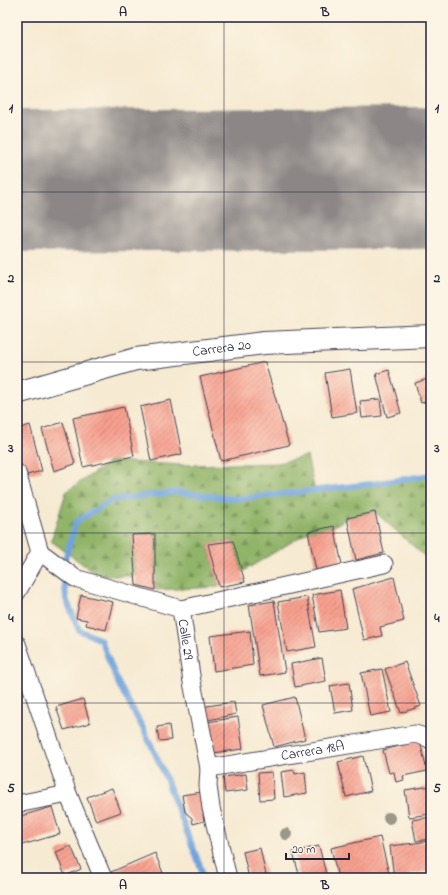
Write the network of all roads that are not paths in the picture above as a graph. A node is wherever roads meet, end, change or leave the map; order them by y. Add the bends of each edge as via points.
1 (431, 336) edge
2 (17, 393) edge
3 (17, 473) edge
4 (40, 552) junction
5 (384, 564) dead end
6 (17, 592) edge
7 (181, 609) junction
8 (17, 644) edge
9 (423, 737) edge
10 (209, 768) junction
11 (68, 794) junction
12 (17, 804) edge
13 (103, 878) edge
14 (228, 878) edge

1 - 2 main road, Carrera 20 via 264,343 136,359
3 - 4 street
4 - 6 street
4 - 7 street, Calle 29 via 75,578
5 - 7 street
7 - 10 street, Calle 29
8 - 11 street
9 - 10 street, Carrera 18A
10 - 14 street, Calle 29 via 211,808
11 - 12 street
11 - 13 street

